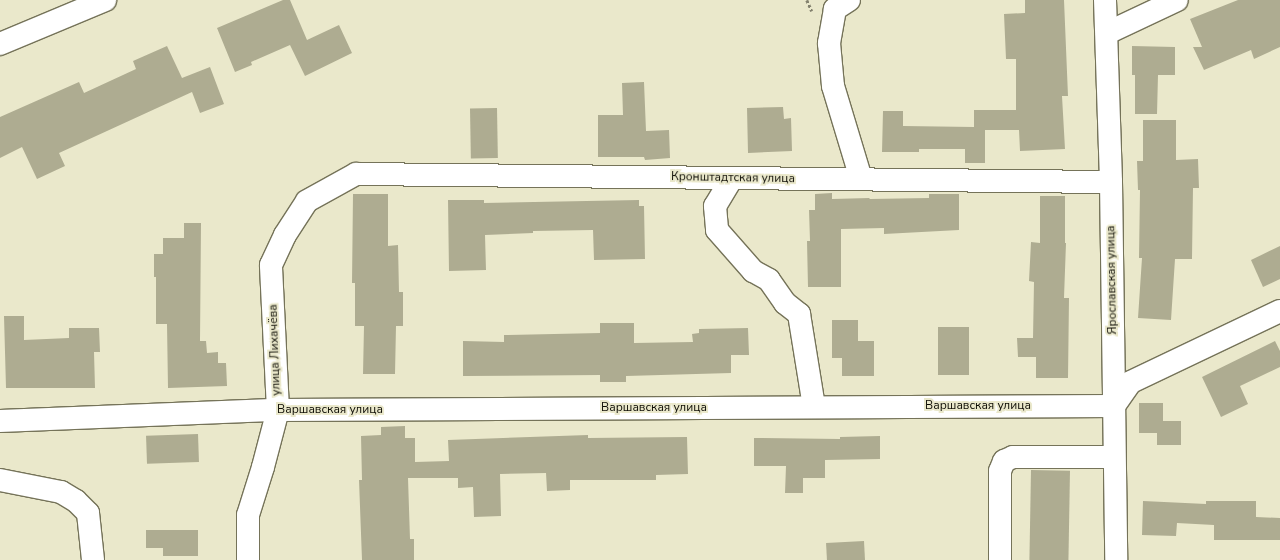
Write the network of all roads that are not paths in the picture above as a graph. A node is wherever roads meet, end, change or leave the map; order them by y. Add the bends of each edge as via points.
1 (105, 0) edge
2 (849, 0) edge
3 (1105, 0) edge
4 (1177, 0) edge
5 (1107, 32) junction
6 (0, 44) edge
7 (356, 174) joint
8 (732, 178) junction
9 (861, 179) junction
10 (1111, 182) junction
11 (1280, 311) edge
12 (1114, 406) junction
13 (814, 407) junction
14 (278, 410) junction
15 (0, 421) edge
16 (1114, 457) junction
17 (0, 480) edge
18 (93, 560) edge
19 (248, 560) edge
20 (1000, 560) edge
21 (1116, 560) edge

1 - 6 street
2 - 9 street via 835,9 829,43 833,86
3 - 5 street, Ярославская улица
4 - 5 street
5 - 10 street, Ярославская улица
7 - 8 street, Кронштадтская улица
7 - 14 street, улица Лихачёва via 307,201 285,234 271,264
8 - 9 street, Кронштадтская улица
8 - 13 street via 714,206 717,230 753,271 769,280 784,303 799,314
9 - 10 street, Кронштадтская улица
10 - 12 street, Ярославская улица
11 - 12 street via 1131,382
12 - 13 street, Варшавская улица
12 - 16 street, Ярославская улица
13 - 14 street, Варшавская улица
14 - 15 street, Варшавская улица
14 - 19 street, улица Лихачёва via 248,515
16 - 20 street via 1013,457 1004,461 1000,471
16 - 21 street, Ярославская улица
17 - 18 street via 61,492 76,501 88,513

